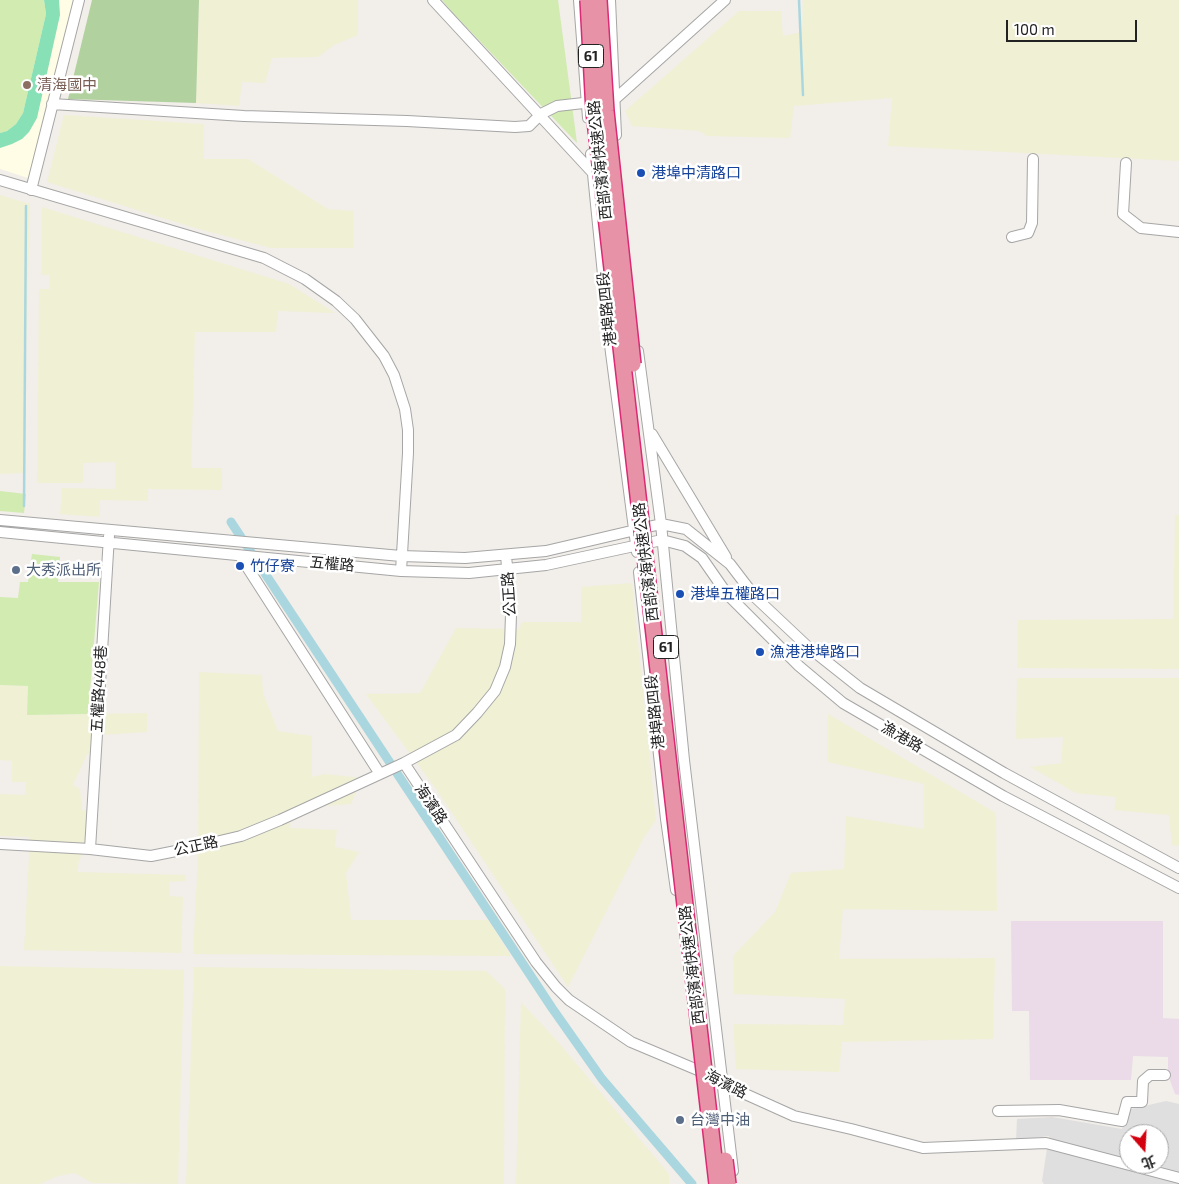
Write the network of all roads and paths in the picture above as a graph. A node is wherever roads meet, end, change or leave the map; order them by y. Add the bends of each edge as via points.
1 (79, 0) edge
2 (433, 0) edge
3 (579, 0) edge
4 (588, 0) edge
5 (599, 0) edge
6 (610, 0) edge
7 (725, 0) edge
8 (614, 100) junction
9 (586, 102) junction
10 (52, 104) junction
11 (541, 114) junction
12 (1033, 159) dead end
13 (1126, 163) dead end
14 (593, 173) junction
15 (0, 180) edge
16 (31, 190) junction
17 (1179, 232) edge
18 (1012, 237) dead end
19 (650, 432) junction
20 (0, 520) edge
21 (661, 524) junction
22 (110, 530) junction
23 (634, 530) junction
24 (0, 532) edge
25 (662, 540) junction
26 (108, 542) junction
27 (636, 546) junction
28 (506, 555) junction
29 (240, 556) junction
30 (402, 556) junction
31 (730, 564) junction
32 (508, 570) junction
33 (401, 571) junction
34 (404, 763) junction
35 (380, 774) junction
36 (0, 844) edge
37 (90, 849) junction
38 (1179, 868) edge
39 (1179, 888) edge
40 (700, 1071) junction
41 (1164, 1075) dead end
42 (723, 1084) junction
43 (998, 1111) dead end
44 (1179, 1178) edge
45 (710, 1184) edge
46 (717, 1184) edge
47 (728, 1184) edge
48 (735, 1184) edge

1 - 10 street
2 - 11 street
3 - 9 street, 港埠路四段
4 - 46 highway, 西部濱海快速公路 / 61, bridge via 594,112
5 - 47 highway, 西部濱海快速公路 / 61, bridge via 606,111 626,299
6 - 8 street, 港埠路四段
7 - 8 street
8 - 9 street
8 - 19 street, 港埠路四段 via 630,289
9 - 11 street via 557,106
9 - 14 street, 港埠路四段
10 - 11 street via 515,127 529,126
10 - 16 street
11 - 14 street
12 - 18 street via 1032,223 1028,233
13 - 17 street via 1123,214 1141,228
14 - 23 street, 港埠路四段 via 610,345
15 - 16 street
16 - 30 street via 264,258 305,279 355,319 384,356 405,409 408,452
19 - 21 street, 港埠路四段
19 - 31 street
20 - 22 street, 五權路
21 - 23 street, 五權路
21 - 25 street, 港埠路四段
21 - 31 street, 漁港路 via 686,529
22 - 26 street, 五權路448巷
22 - 30 street, 五權路
23 - 27 street, 港埠路四段
23 - 28 street, 五權路 via 546,551
24 - 26 street, 五權路
25 - 27 street, 五權路
25 - 39 street, 漁港路 via 685,546 702,558 727,594 799,666 843,702 1003,796
25 - 42 street, 港埠路四段 via 684,760
26 - 29 street, 五權路
26 - 37 street, 五權路448巷
27 - 32 street, 五權路
27 - 40 street, 港埠路四段 via 666,819
28 - 30 street, 五權路 via 465,558
28 - 32 street, 公正路
29 - 33 street, 五權路
29 - 35 street
30 - 33 street
31 - 38 street, 漁港路 via 756,598 825,662 860,688 1004,774
32 - 33 street, 五權路 via 469,573
32 - 34 street, 公正路 via 510,644 495,691 456,735
34 - 35 street, 公正路
34 - 40 street, 海濱路 via 536,962 568,1000 631,1042
35 - 37 street, 公正路 via 241,836 151,856
36 - 37 street, 公正路
40 - 42 street, 海濱路
40 - 45 street, 港埠路四段
41 - 43 street via 1150,1075 1143,1081 1142,1102 1127,1102 1122,1121 1059,1110
42 - 44 street, 海濱路 via 794,1116 923,1148 1046,1143
42 - 48 street, 港埠路四段

